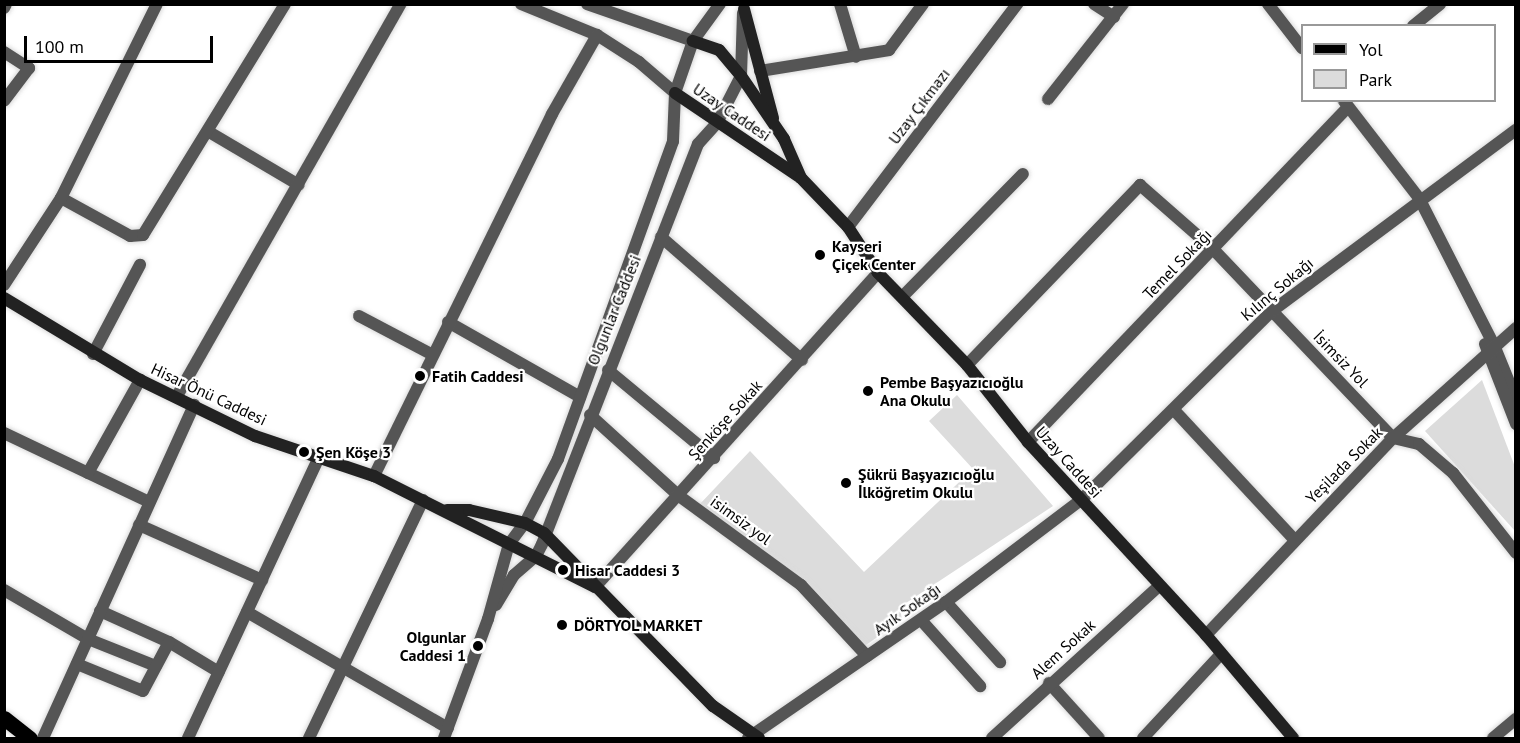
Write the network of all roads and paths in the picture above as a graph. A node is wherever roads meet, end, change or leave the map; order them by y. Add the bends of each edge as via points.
1 (157, 4) edge
2 (285, 4) edge
3 (401, 4) edge
4 (521, 4) edge
5 (586, 4) edge
6 (720, 4) edge
7 (840, 4) edge
8 (923, 4) edge
9 (1017, 4) edge
10 (1094, 4) edge
11 (1123, 4) edge
12 (1268, 4) edge
13 (1440, 4) edge
14 (744, 7) edge
15 (1114, 17) junction
16 (1415, 24) edge
17 (597, 35) junction
18 (693, 41) junction
19 (1301, 47) edge
20 (4, 52) edge
21 (856, 57) junction
22 (760, 71) junction
23 (741, 76) junction
24 (675, 93) junction
25 (1048, 99) dead end
26 (4, 101) edge
27 (1346, 104) edge
28 (717, 123) junction
29 (775, 128) junction
30 (1515, 130) edge
31 (209, 132) junction
32 (1023, 174) dead end
33 (801, 178) junction
34 (299, 184) junction
35 (61, 198) junction
36 (1419, 198) junction
37 (848, 227) junction
38 (661, 237) junction
39 (1213, 249) junction
40 (140, 265) dead end
41 (879, 273) junction
42 (4, 285) edge
43 (903, 296) junction
44 (4, 298) edge
45 (1272, 311) junction
46 (359, 316) dead end
47 (448, 322) junction
48 (1515, 328) edge
49 (1491, 348) junction
50 (93, 354) junction
51 (431, 354) junction
52 (802, 360) junction
53 (967, 364) junction
54 (608, 370) junction
55 (140, 380) junction
56 (177, 396) junction
57 (580, 397) junction
58 (1515, 399) edge
59 (194, 405) junction
60 (1174, 410) junction
61 (590, 415) junction
62 (1515, 424) edge
63 (4, 433) edge
64 (1393, 438) junction
65 (1028, 442) junction
66 (714, 458) junction
67 (318, 459) junction
68 (88, 473) junction
69 (374, 476) junction
70 (679, 496) junction
71 (423, 500) junction
72 (1082, 500) junction
73 (149, 502) junction
74 (443, 510) junction
75 (525, 523) junction
76 (139, 525) junction
77 (544, 533) junction
78 (1294, 539) junction
79 (509, 544) junction
80 (1515, 553) edge
81 (536, 556) junction
82 (262, 580) junction
83 (1159, 586) junction
84 (595, 587) junction
85 (4, 590) edge
86 (946, 602) junction
87 (100, 611) junction
88 (247, 612) junction
89 (488, 620) junction
90 (921, 620) junction
91 (1206, 635) junction
92 (88, 639) junction
93 (170, 642) junction
94 (1221, 654) junction
95 (867, 657) junction
96 (1000, 662) dead end
97 (77, 664) junction
98 (156, 666) junction
99 (342, 667) junction
100 (219, 672) junction
101 (1049, 683) junction
102 (980, 686) dead end
103 (4, 718) edge
104 (1515, 719) edge
105 (446, 733) edge
106 (753, 737) edge
107 (30, 738) edge
108 (43, 738) edge
109 (188, 738) edge
110 (309, 738) edge
111 (992, 738) edge
112 (1099, 738) edge
113 (1143, 738) edge
114 (1293, 738) edge
115 (1493, 738) edge

1 - 35 street
2 - 31 street
3 - 34 street
4 - 17 street
5 - 18 street
6 - 18 street, Olgunlar Caddesi
7 - 21 street
8 - 21 street via 889,50
9 - 37 street, Uzay Çıkmazı
10 - 15 street
11 - 15 street
12 - 19 street
13 - 16 street
14 - 22 main road
14 - 23 street, Olgunlar Caddesi
15 - 25 street
17 - 24 street via 639,62
17 - 47 street via 552,114
18 - 23 main road, Uzay Caddesi via 719,50
18 - 24 street, Olgunlar Caddesi
20 - 26 street via 29,68
21 - 22 street
22 - 29 main road
23 - 28 street, Olgunlar Caddesi
23 - 29 main road, Uzay Caddesi
24 - 28 main road, Uzay Caddesi
24 - 57 street, Olgunlar Caddesi via 673,141
27 - 36 street
27 - 39 street, Temel Sokağı
28 - 33 main road, Uzay Caddesi
28 - 38 street, Olgunlar Caddesi via 698,144
29 - 33 main road, Uzay Caddesi
30 - 36 street, Kılınç Sokağı
31 - 34 street
31 - 35 street via 140,237 130,236
32 - 43 street
33 - 37 main road, Uzay Caddesi
34 - 56 street
35 - 42 street
36 - 45 street, Kılınç Sokağı
36 - 49 street
37 - 41 main road, Uzay Caddesi
38 - 52 street
38 - 54 street, Olgunlar Caddesi
39 - 45 street, İsimsiz Yol
39 - 53 street, İsimsiz Yol via 1140,185
39 - 65 street, Temel Sokağı
40 - 50 street
41 - 43 main road, Uzay Caddesi
41 - 52 street, Şenköşe Sokak
43 - 53 main road, Uzay Caddesi
44 - 50 main road, Hisar Önü Caddesi
45 - 60 street, Kılınç Sokağı
45 - 64 street, İsimsiz Yol
46 - 51 street
47 - 51 street
47 - 57 street
48 - 49 street, Yeşilada Sokak
49 - 58 street
49 - 62 street
49 - 64 street, Yeşilada Sokak
50 - 55 main road, Hisar Önü Caddesi
51 - 69 street
52 - 66 street, Şenköşe Sokak
53 - 65 main road, Uzay Caddesi
54 - 61 street, Olgunlar Caddesi
54 - 66 street
55 - 56 main road, Hisar Önü Caddesi
55 - 68 street
56 - 59 main road, Hisar Önü Caddesi
57 - 75 street, Olgunlar Caddesi via 558,459
59 - 67 main road, Hisar Önü Caddesi via 255,436
59 - 73 street
60 - 72 street, Kılınç Sokağı
60 - 78 street
61 - 70 street, isimsiz yol
61 - 77 street, Olgunlar Caddesi
63 - 68 street
64 - 78 street, Yeşilada Sokak
64 - 80 street via 1419,444 1453,473
65 - 72 main road, Uzay Caddesi
66 - 70 street, Şenköşe Sokak
67 - 69 main road, Hisar Önü Caddesi
67 - 82 street
68 - 73 street
69 - 71 main road, Hisar Önü Caddesi
70 - 84 street, Şenköşe Sokak
70 - 95 street, isimsiz yol via 801,585
71 - 74 main road, Hisar Önü Caddesi
71 - 99 street
72 - 83 main road, Uzay Caddesi
72 - 86 street, Ayık Sokağı
73 - 76 street
74 - 75 main road, Hisar Önü Caddesi via 469,510
74 - 79 main road, Hisar Önü Caddesi
75 - 77 main road, Hisar Önü Caddesi
75 - 79 street, Olgunlar Caddesi
76 - 82 street
76 - 87 street
77 - 81 street, Olgunlar Caddesi
77 - 84 main road, Hisar Önü Caddesi
78 - 91 street, Yeşilada Sokak
79 - 81 main road, Hisar Önü Caddesi
79 - 89 street, Olgunlar Caddesi
81 - 84 main road, Hisar Önü Caddesi
81 - 89 street, Olgunlar Caddesi via 514,575
82 - 88 street
83 - 91 main road, Uzay Caddesi
83 - 101 street, Alem Sokak
84 - 106 main road, Hisar Önü Caddesi via 713,706
85 - 92 street
86 - 90 street, Ayık Sokağı
86 - 96 street
87 - 92 street
87 - 93 street
88 - 99 street
88 - 100 street
89 - 105 street, Olgunlar Caddesi
90 - 95 street, Ayık Sokağı
90 - 102 street
91 - 94 main road, Uzay Caddesi
92 - 97 street
92 - 98 street
93 - 98 street
93 - 100 street
94 - 113 street
94 - 114 main road, Uzay Caddesi
95 - 106 street, Ayık Sokağı
97 - 98 street via 143,691
97 - 108 street
99 - 105 street
99 - 110 street
100 - 109 street
101 - 111 street, Alem Sokak
101 - 112 street
103 - 107 main road
104 - 115 street

